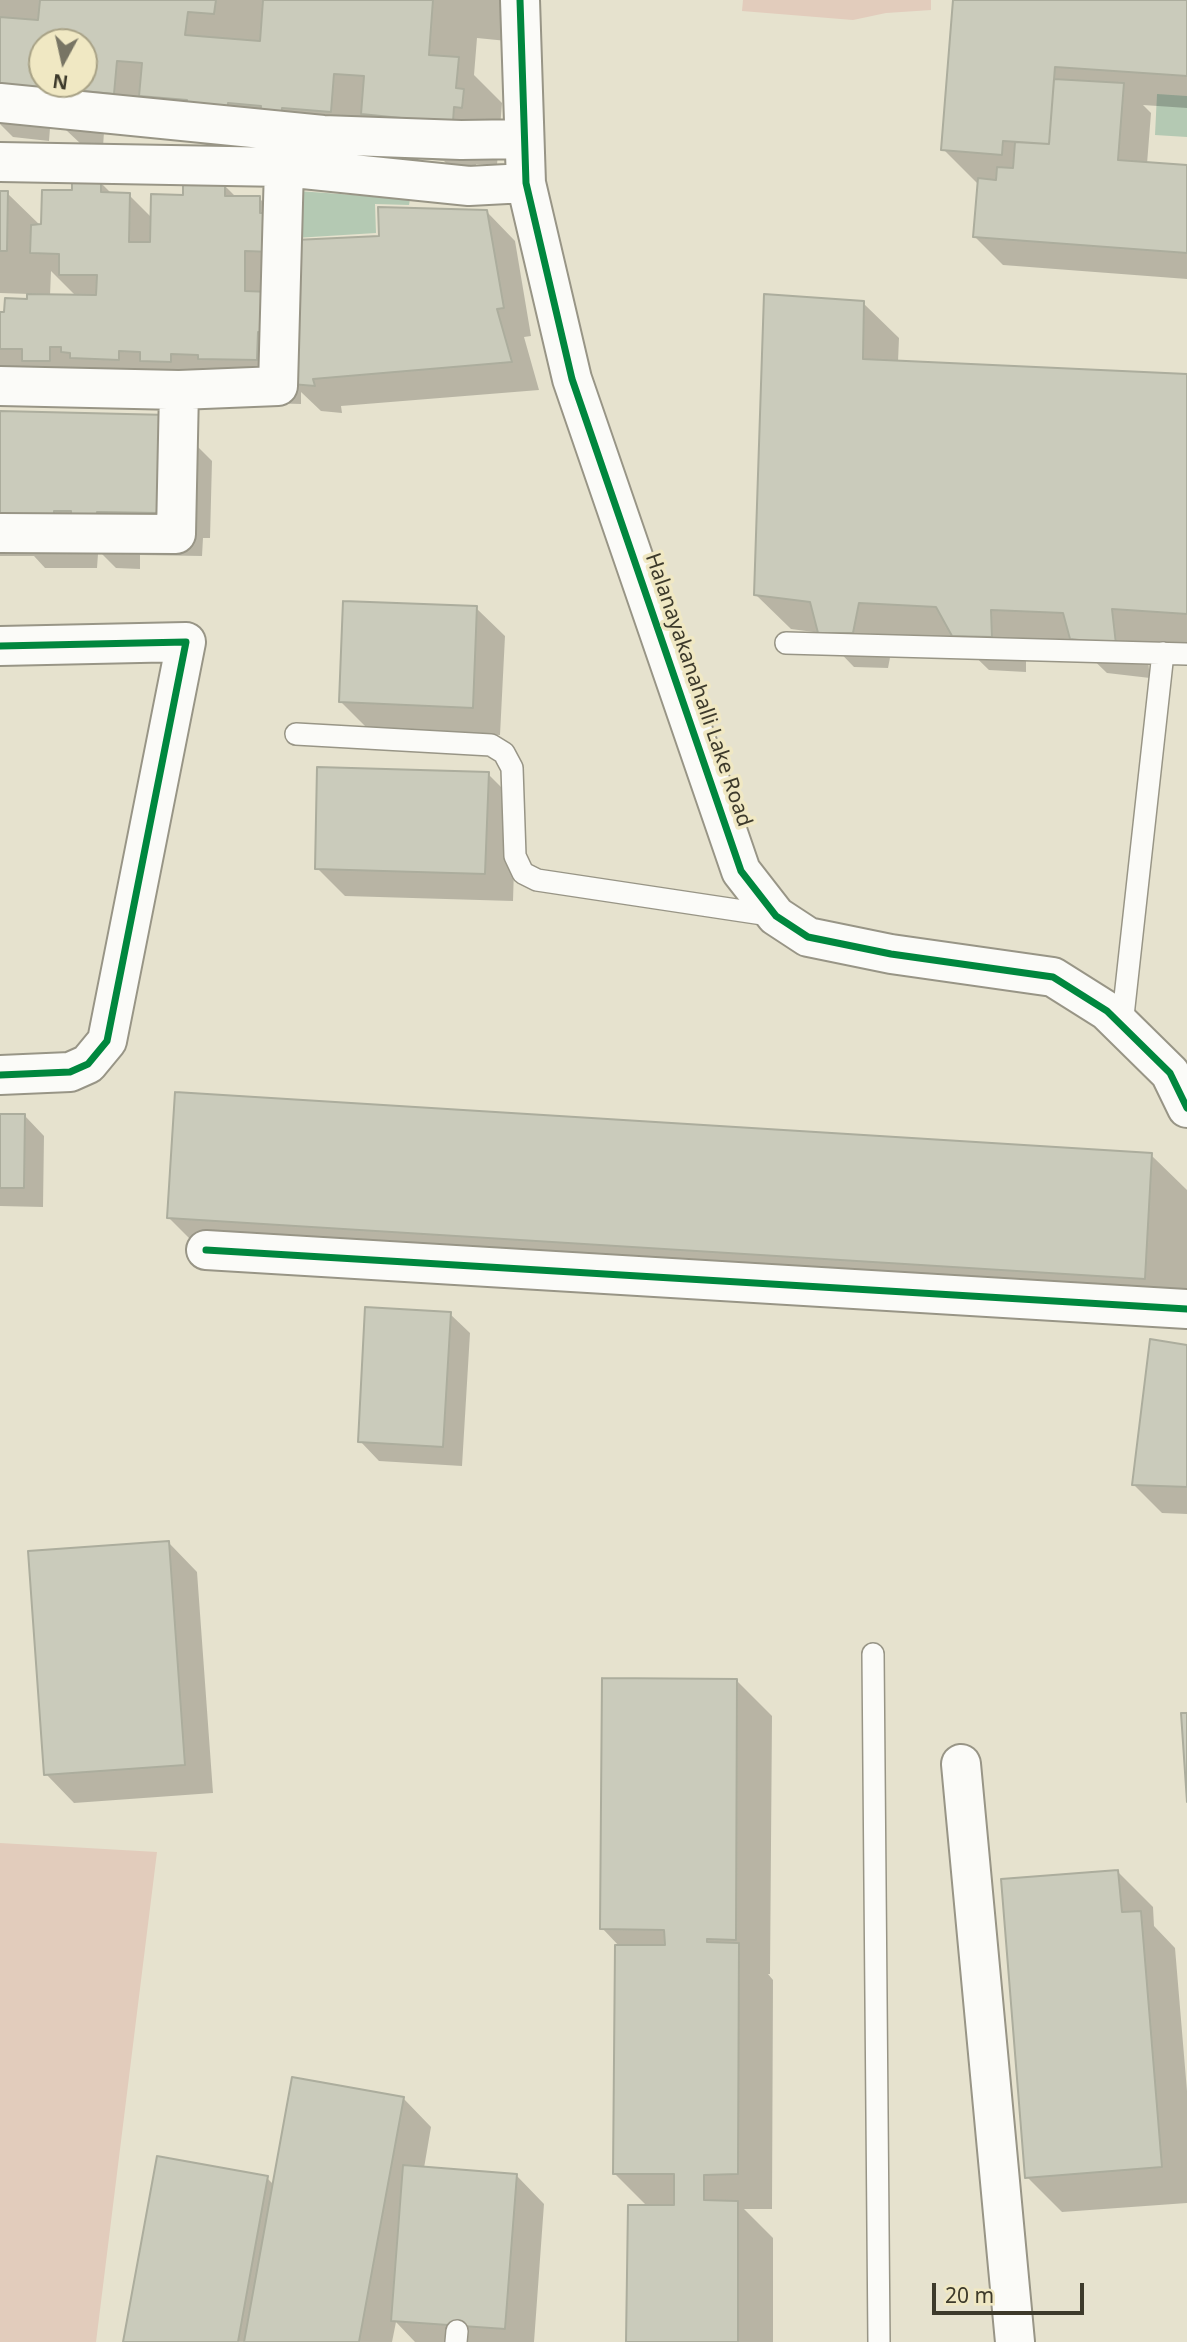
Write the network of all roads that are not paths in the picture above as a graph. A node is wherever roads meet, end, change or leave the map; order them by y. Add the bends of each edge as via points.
1 (520, 0) edge
2 (0, 103) edge
3 (323, 135) junction
4 (524, 139) junction
5 (0, 162) edge
6 (284, 167) junction
7 (325, 173) junction
8 (526, 183) junction
9 (0, 386) edge
10 (179, 390) junction
11 (0, 533) edge
12 (786, 643) dead end
13 (0, 646) edge
14 (1163, 653) junction
15 (1187, 654) edge
16 (296, 734) dead end
17 (776, 916) junction
18 (1122, 1025) junction
19 (0, 1075) edge
20 (1187, 1108) edge
21 (206, 1250) dead end
22 (1187, 1308) edge
23 (873, 1654) dead end
24 (961, 1764) dead end
25 (879, 2342) edge
26 (1015, 2342) edge

1 - 4 street, Halanayakanahalli Lake Road
2 - 3 street
3 - 4 street
3 - 7 street
4 - 8 street, Halanayakanahalli Lake Road
5 - 6 street
6 - 7 street
6 - 10 street via 278,386
7 - 8 street via 469,186
8 - 17 street, Halanayakanahalli Lake Road via 572,379 741,871
9 - 10 street
10 - 11 street via 176,534
12 - 14 lane
13 - 19 street via 186,642 107,1041 88,1064 70,1072
14 - 15 lane
14 - 18 lane
16 - 17 lane via 491,745 504,753 512,768 515,856 523,873 537,880
17 - 18 street, Halanayakanahalli Lake Road via 808,937 891,954 1053,976 1107,1010
18 - 20 street, Halanayakanahalli Lake Road via 1170,1073
21 - 22 street
23 - 25 lane
24 - 26 street

